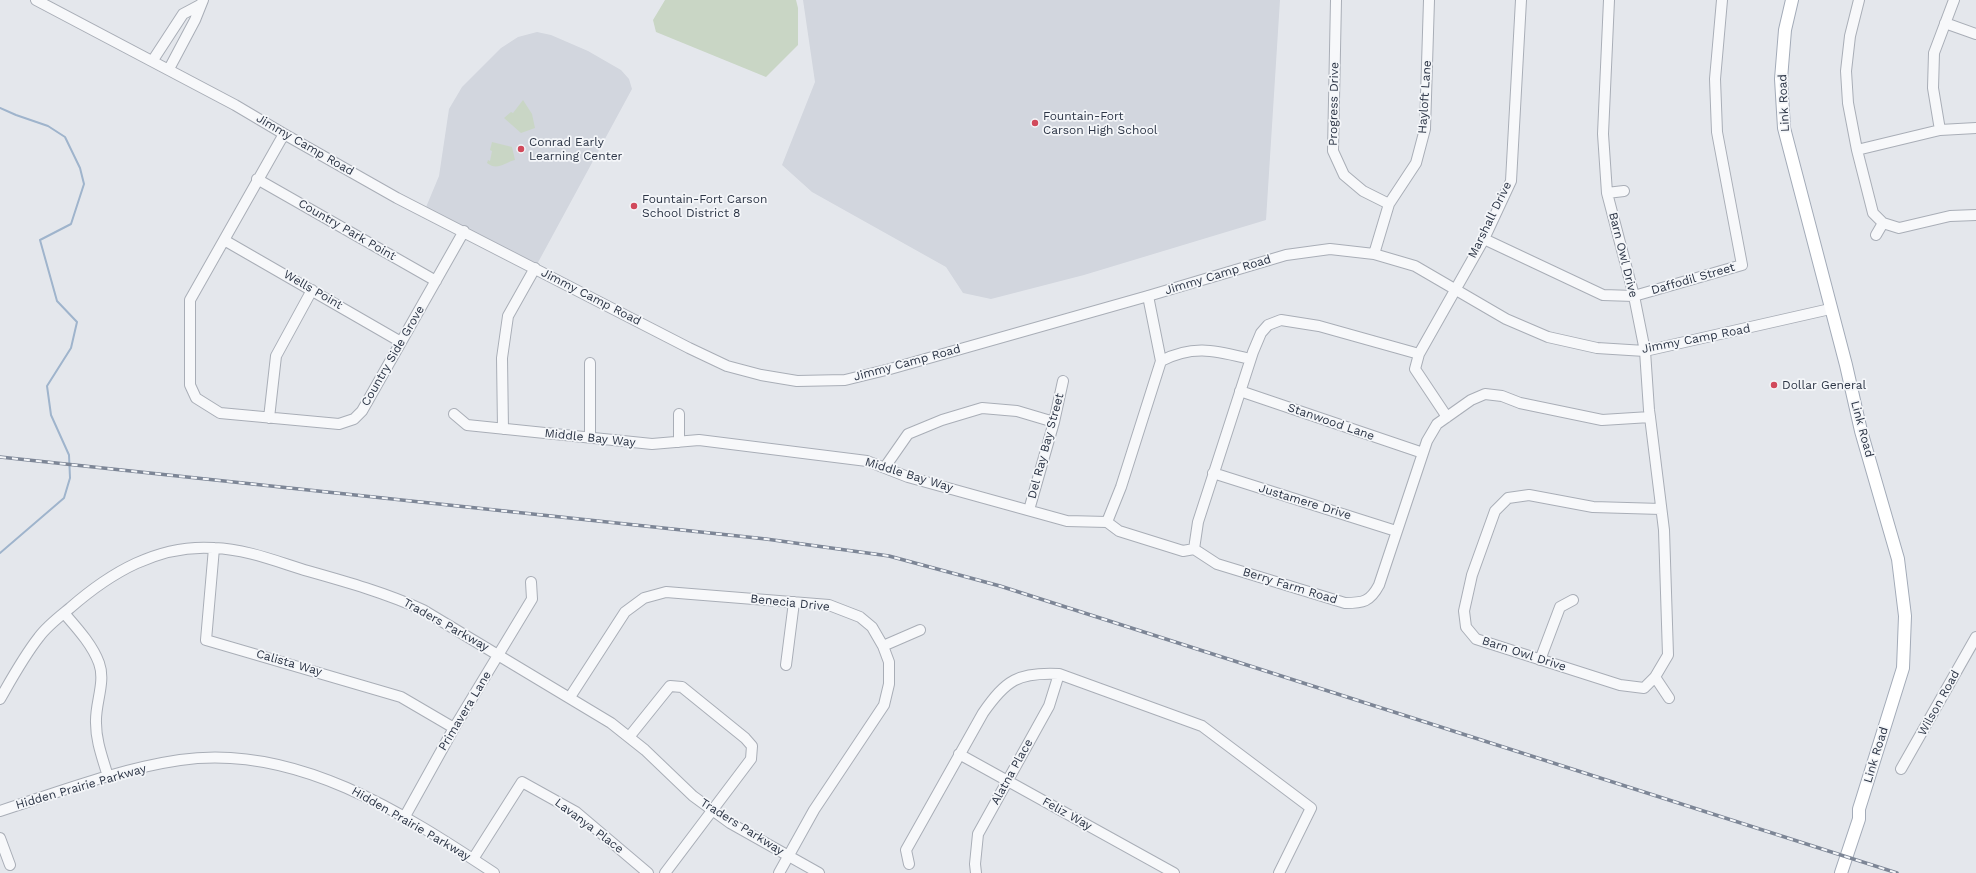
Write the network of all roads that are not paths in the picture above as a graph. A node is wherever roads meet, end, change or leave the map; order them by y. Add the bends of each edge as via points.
1 (36, 0) edge
2 (190, 0) edge
3 (1336, 0) edge
4 (1429, 0) edge
5 (1521, 0) edge
6 (1609, 0) edge
7 (1722, 0) edge
8 (1792, 0) edge
9 (1859, 0) edge
10 (1954, 0) edge
11 (201, 3) edge
12 (1945, 23) junction
13 (1976, 34) edge
14 (153, 60) junction
15 (169, 69) junction
16 (1976, 128) edge
17 (1940, 130) junction
18 (284, 134) junction
19 (1857, 150) junction
20 (257, 179) junction
21 (1624, 191) dead end
22 (1607, 193) junction
23 (1390, 204) junction
24 (1976, 215) edge
25 (1883, 223) junction
26 (464, 231) junction
27 (1876, 235) dead end
28 (1484, 239) junction
29 (224, 240) junction
30 (1374, 254) junction
31 (535, 268) junction
32 (436, 282) junction
33 (1455, 289) junction
34 (312, 290) junction
35 (1148, 296) junction
36 (1634, 296) junction
37 (1830, 309) junction
38 (401, 342) junction
39 (1645, 351) junction
40 (1419, 354) junction
41 (1250, 359) junction
42 (1161, 361) junction
43 (590, 363) dead end
44 (1063, 381) dead end
45 (1240, 391) junction
46 (454, 414) dead end
47 (680, 414) dead end
48 (1447, 417) junction
49 (1650, 417) junction
50 (269, 418) junction
51 (1054, 422) junction
52 (503, 429) junction
53 (590, 438) junction
54 (679, 442) junction
55 (1423, 452) junction
56 (885, 467) junction
57 (1214, 473) junction
58 (1661, 509) junction
59 (1029, 510) junction
60 (1107, 522) junction
61 (1396, 530) junction
62 (214, 548) junction
63 (1194, 549) junction
64 (531, 582) dead end
65 (1573, 600) dead end
66 (794, 602) junction
67 (64, 613) junction
68 (920, 630) dead end
69 (1976, 637) edge
70 (883, 646) junction
71 (498, 655) junction
72 (1540, 660) junction
73 (786, 665) dead end
74 (1059, 674) junction
75 (1656, 677) junction
76 (570, 697) junction
77 (1670, 698) dead end
78 (0, 699) edge
79 (454, 728) junction
80 (629, 737) junction
81 (959, 754) junction
82 (1902, 769) dead end
83 (108, 776) junction
84 (1006, 780) junction
85 (1859, 809) junction
86 (0, 811) edge
87 (713, 811) junction
88 (404, 818) junction
89 (0, 838) edge
90 (788, 857) junction
91 (473, 859) junction
92 (909, 864) dead end
93 (10, 865) dead end
94 (1164, 870) edge
95 (494, 873) edge
96 (648, 873) edge
97 (664, 873) edge
98 (779, 873) edge
99 (819, 873) edge
100 (976, 873) edge
101 (1174, 873) edge
102 (1279, 873) edge
103 (1835, 873) edge
104 (1841, 873) edge

1 - 14 street, Jimmy Camp Road
2 - 11 street
3 - 23 street, Progress Drive via 1333,151 1344,175 1363,190
4 - 23 street, Hayloft Lane via 1425,130 1416,163
5 - 28 street, Marshall Drive via 1511,181
6 - 22 street, Barn Owl Drive via 1603,134
7 - 36 street, Daffodil Street via 1715,79 1716,132 1742,265
8 - 37 main road, Link Road via 1785,30 1781,78 1784,128
9 - 19 street via 1850,36 1846,71 1848,104
10 - 12 street
11 - 14 street via 183,14
11 - 15 street via 195,20
12 - 13 street
12 - 17 street via 1934,53 1933,88
14 - 15 street, Jimmy Camp Road
15 - 18 street, Jimmy Camp Road via 235,104
16 - 17 street
17 - 19 street
18 - 20 street, Country Side Grove
18 - 26 street, Jimmy Camp Road via 397,198
19 - 25 street via 1873,213
20 - 29 street, Country Side Grove
20 - 32 street, Country Park Point
21 - 22 street
22 - 36 street, Barn Owl Drive
23 - 30 street, Hayloft Lane
24 - 25 street via 1950,216 1899,228
25 - 27 street
26 - 31 street, Jimmy Camp Road
26 - 32 street, Country Side Grove
28 - 33 street, Marshall Drive
28 - 36 street, Daffodil Street via 1603,295
29 - 34 street, Wells Point
29 - 50 street, Country Side Grove via 190,300 190,385 196,398 220,413
30 - 33 street, Jimmy Camp Road via 1415,266
30 - 35 street, Jimmy Camp Road via 1330,249 1286,254
31 - 35 street, Jimmy Camp Road via 727,366 797,381 845,380
31 - 52 street via 508,316 502,358
32 - 38 street, Country Side Grove
33 - 39 street, Jimmy Camp Road via 1506,320 1548,337 1597,348
33 - 40 street, Marshall Drive
34 - 38 street, Wells Point
34 - 50 street via 276,356
35 - 42 street
36 - 39 street, Barn Owl Drive
37 - 39 street, Jimmy Camp Road
37 - 85 main road, Link Road via 1861,431 1898,559 1905,616 1903,668
38 - 50 street, Country Side Grove via 362,411 354,419 339,424
39 - 49 street, Barn Owl Drive
40 - 41 street via 1319,326 1281,320 1268,325 1261,333
40 - 48 street, Marshall Drive via 1415,369
41 - 42 street via 1209,349 1176,354
41 - 45 street
42 - 60 street via 1121,487
43 - 53 street
44 - 51 street, Del Ray Bay Street
45 - 55 street, Stanwood Lane
45 - 57 street
46 - 52 street, Middle Bay Way via 467,425
47 - 54 street
48 - 49 street, Berry Farm Road via 1471,400 1485,394 1602,420
48 - 55 street, Berry Farm Road via 1437,424
49 - 58 street, Barn Owl Drive
51 - 56 street via 1017,411 982,408 908,434
51 - 59 street, Del Ray Bay Street
52 - 53 street, Middle Bay Way
53 - 54 street, Middle Bay Way via 652,444
54 - 56 street, Middle Bay Way via 699,440 840,457
55 - 61 street, Berry Farm Road
56 - 59 street, Middle Bay Way via 908,477
57 - 61 street, Justamere Drive
57 - 63 street via 1198,522
58 - 72 street, Barn Owl Drive via 1593,507 1530,495 1508,498 1495,510 1472,575 1462,629 1476,639
58 - 75 street, Barn Owl Drive via 1668,655
59 - 60 street, Middle Bay Way via 1067,521
60 - 63 street via 1119,532 1183,551
61 - 63 street, Berry Farm Road via 1379,585 1373,596 1359,603 1345,603 1217,564
62 - 67 street, Traders Parkway via 183,549 153,555 96,586
62 - 71 street, Traders Parkway via 263,558 397,598 423,610
62 - 79 street, Calista Way via 206,640 402,697
64 - 71 street, Primavera Lane via 532,599
65 - 72 street via 1560,607
66 - 70 street, Benecia Drive via 829,605 860,617 872,627
66 - 73 street
66 - 76 street, Benecia Drive via 666,592 644,598 625,612
67 - 78 street, Traders Parkway via 40,636
67 - 83 street via 99,662 102,676 96,722 98,742
68 - 70 street
69 - 82 street, Wilson Road
70 - 90 street, Benecia Drive via 889,662 889,684 884,705 814,810
71 - 76 street, Traders Parkway
71 - 79 street, Primavera Lane
72 - 75 street, Barn Owl Drive via 1620,685 1644,688
74 - 81 street via 1039,673 1016,678 998,692 982,713
74 - 84 street, Alatna Place via 1049,706
74 - 102 street via 1202,726 1311,808
75 - 77 street
76 - 80 street, Traders Parkway
79 - 88 street, Primavera Lane
80 - 87 street, Traders Parkway
80 - 87 street via 670,686 682,687 745,738 752,746 751,759
81 - 84 street, Feliz Way
81 - 92 street via 906,850
83 - 86 street, Hidden Prairie Parkway
83 - 88 street, Hidden Prairie Parkway via 180,760 247,760 275,765 337,783
84 - 94 street, Feliz Way
84 - 100 street, Alatna Place via 978,834 974,864
85 - 103 main road, Link Road via 1853,817
85 - 104 main road, Link Road via 1860,819
87 - 90 street, Traders Parkway
87 - 97 street
88 - 91 street, Hidden Prairie Parkway
89 - 93 street
90 - 98 street, Benecia Drive
90 - 99 street, Traders Parkway
91 - 95 street, Hidden Prairie Parkway
91 - 96 street, Lavanya Place via 522,782 576,812
94 - 101 street, Feliz Way

